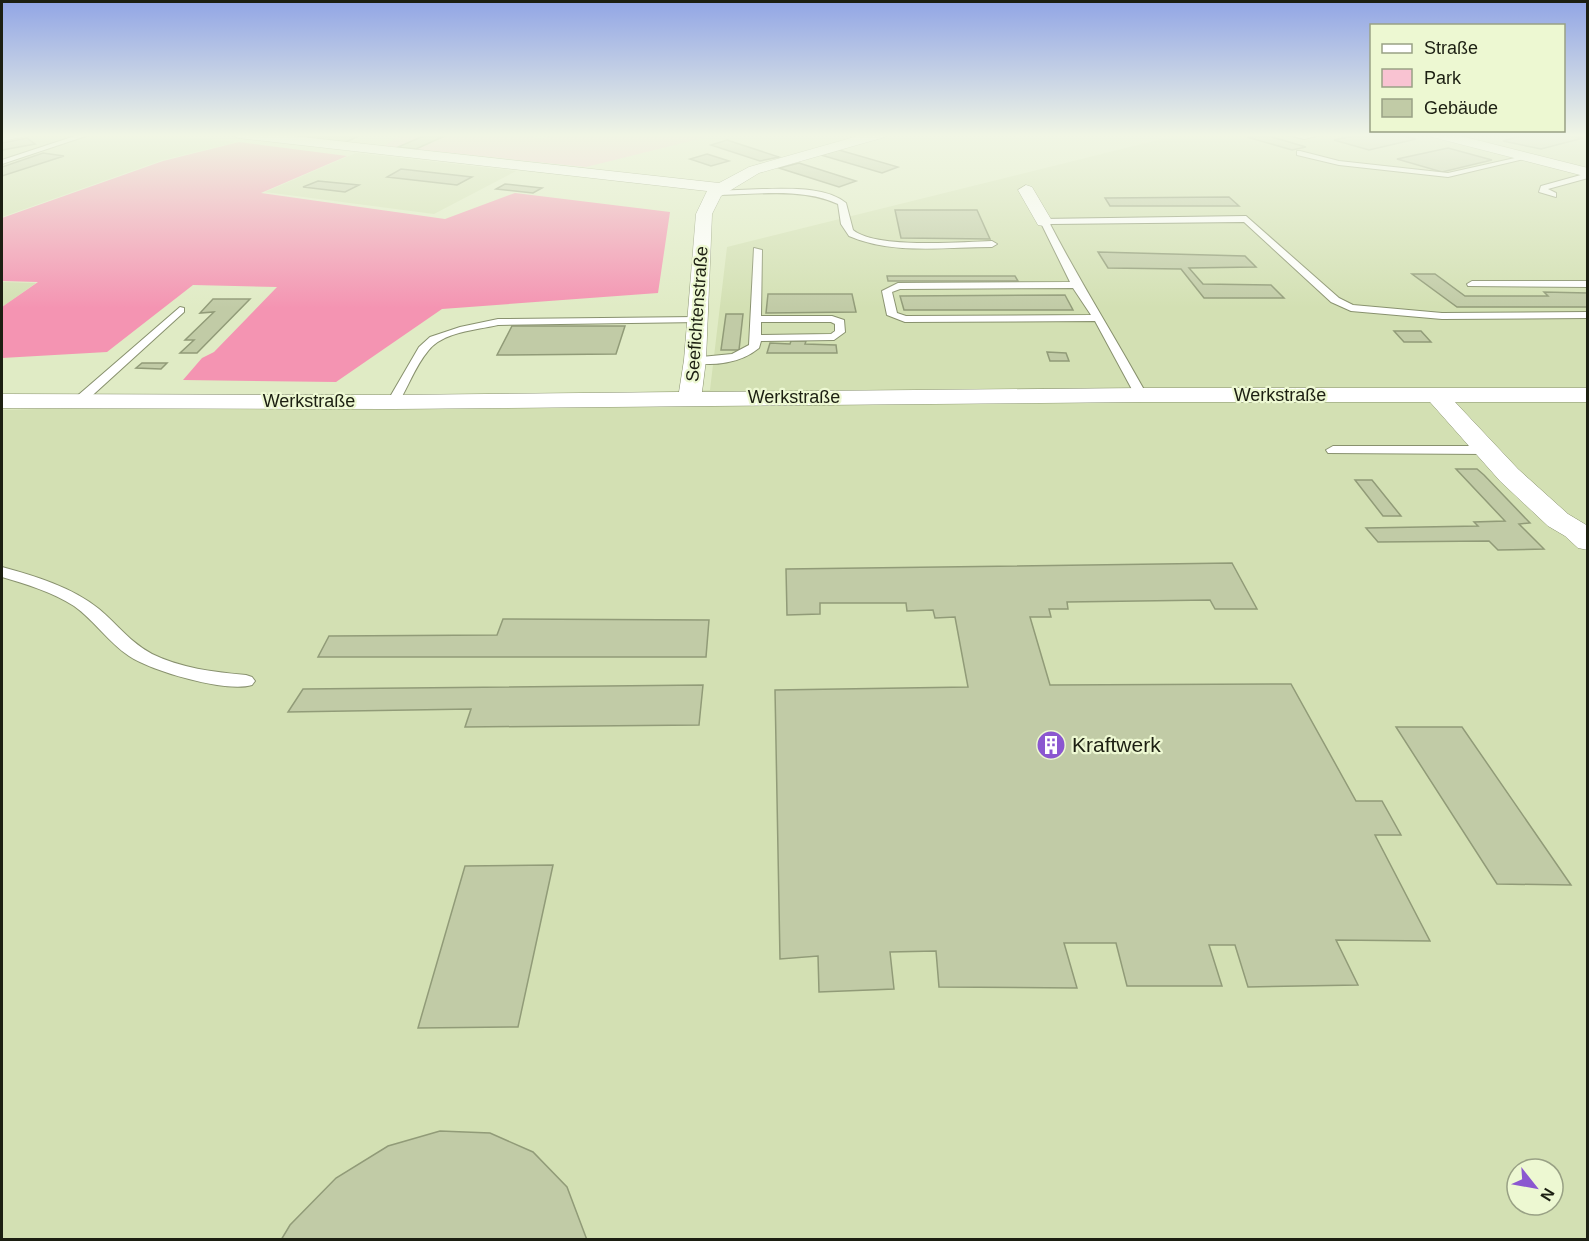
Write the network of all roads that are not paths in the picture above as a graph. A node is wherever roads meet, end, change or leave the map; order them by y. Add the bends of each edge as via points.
1 (715, 192) edge
2 (764, 192) edge
3 (1027, 192) edge
4 (1543, 192) edge
5 (1553, 195) dead end
6 (1044, 221) junction
7 (992, 244) dead end
8 (757, 250) dead end
9 (1472, 284) dead end
10 (1587, 284) edge
11 (1076, 285) junction
12 (180, 310) dead end
13 (1587, 315) edge
14 (1099, 318) junction
15 (756, 319) junction
16 (698, 320) junction
17 (755, 338) junction
18 (695, 360) junction
19 (1141, 395) junction
20 (1587, 395) edge
21 (1437, 396) junction
22 (690, 398) junction
23 (80, 400) junction
24 (2, 401) edge
25 (393, 402) junction
26 (1481, 443) junction
27 (1333, 450) dead end
28 (1581, 536) edge
29 (2, 572) edge
30 (246, 681) dead end

1 - 16 street, Seefichtenstraße via 704,214
2 - 7 lane via 834,198 842,203 852,234 869,239 918,244
3 - 6 street
4 - 5 lane
6 - 11 lane
6 - 13 lane via 1246,219 1335,300 1351,308 1442,316
8 - 15 lane
9 - 10 lane
11 - 14 lane
11 - 14 lane via 898,286 887,291 892,315 905,319
12 - 23 lane
14 - 19 lane
15 - 17 lane
15 - 17 lane via 831,319 840,322 840,332 834,337
16 - 18 street, Seefichtenstraße
16 - 25 lane via 498,322 464,329 434,339 423,349
17 - 18 lane via 755,346 736,358
18 - 22 street, Seefichtenstraße
19 - 21 street, Werkstraße
19 - 22 street, Werkstraße
20 - 21 street, Werkstraße
21 - 26 street
22 - 25 street, Werkstraße
23 - 24 street, Werkstraße
23 - 25 street, Werkstraße
26 - 27 lane
26 - 28 street via 1558,520
29 - 30 lane via 69,597 87,608 134,651 148,658 214,678

